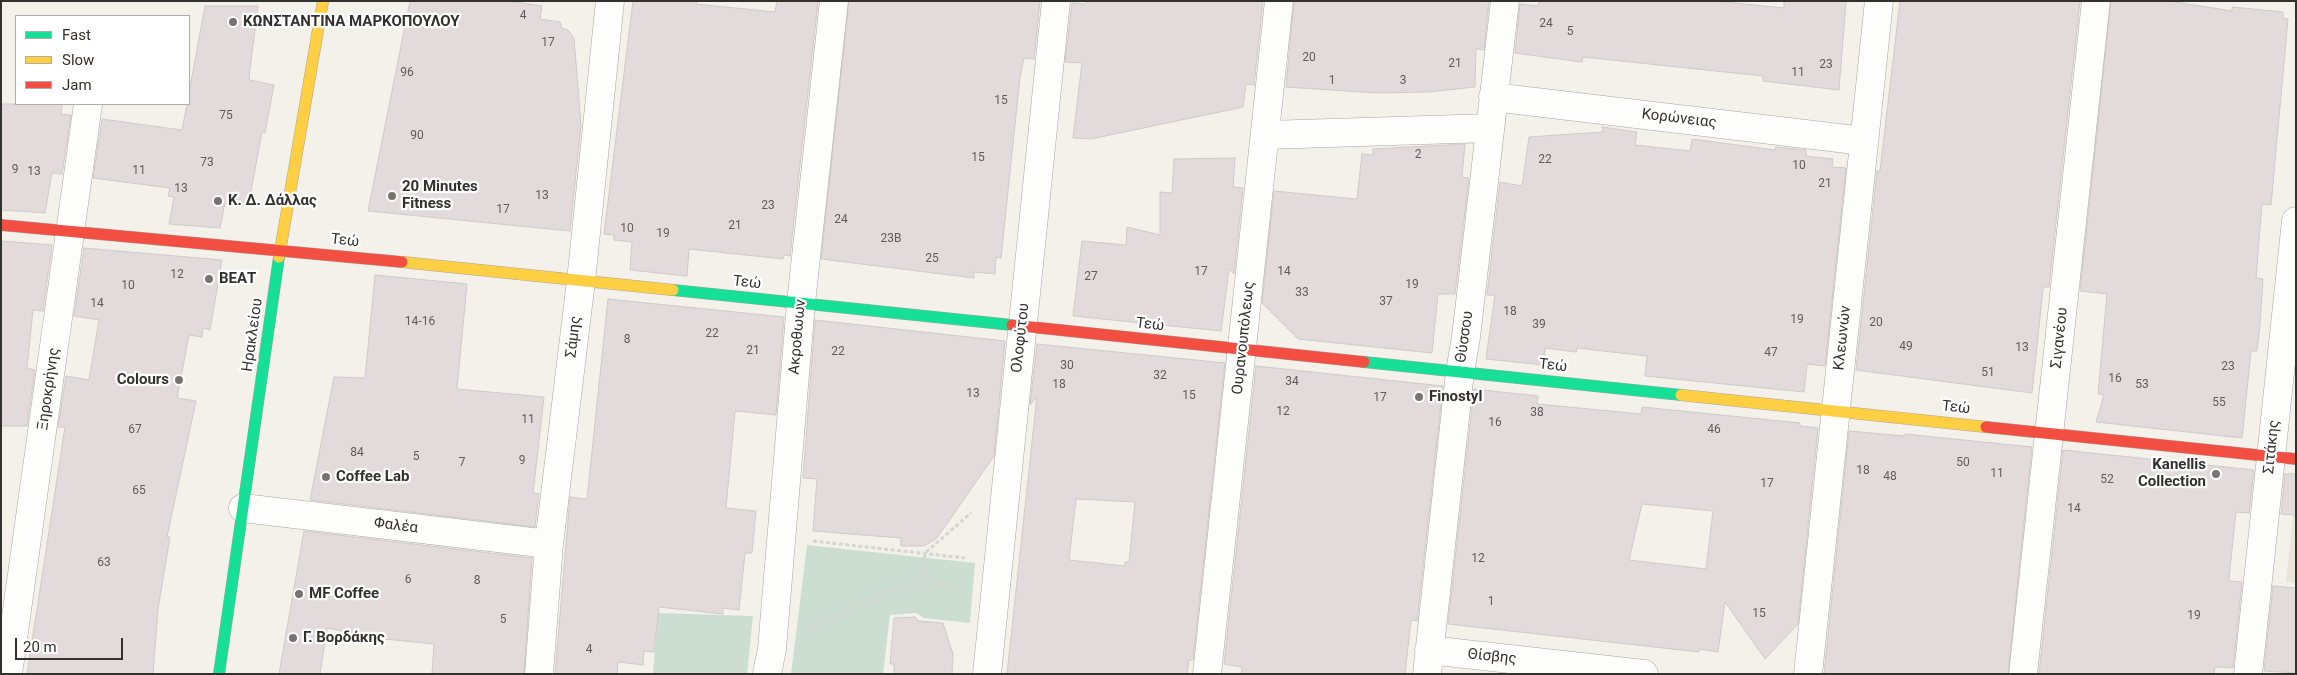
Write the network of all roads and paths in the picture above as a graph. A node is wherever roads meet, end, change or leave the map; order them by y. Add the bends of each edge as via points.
1 (323, 1) edge
2 (610, 1) edge
3 (834, 1) edge
4 (1056, 1) edge
5 (1279, 1) edge
6 (1505, 1) edge
7 (1879, 1) edge
8 (2096, 1) edge
9 (1493, 97) junction
10 (88, 105) edge
11 (1490, 128) junction
12 (1266, 135) junction
13 (1864, 141) junction
14 (2296, 221) edge
15 (1, 225) edge
16 (71, 231) junction
17 (280, 249) junction
18 (581, 281) junction
19 (801, 303) junction
20 (1022, 326) junction
21 (1243, 350) junction
22 (1460, 372) junction
23 (1836, 410) junction
24 (2048, 433) junction
25 (2284, 457) edge
26 (1006, 482) junction
27 (243, 508) junction
28 (780, 537) junction
29 (549, 544) junction
30 (925, 553) junction
31 (998, 562) junction
32 (923, 584) junction
33 (996, 590) junction
34 (769, 661) edge
35 (1428, 662) edge
36 (8, 674) edge
37 (219, 674) edge
38 (538, 674) edge
39 (987, 674) edge
40 (1207, 674) edge
41 (1644, 674) edge
42 (1808, 674) edge
43 (2023, 674) edge
44 (2248, 674) edge

1 - 17 street, Ηρακλείου
2 - 18 street, Σάμης
3 - 19 street, Ακροθωων
4 - 20 street, Ολοφύτου
5 - 12 street, Ουρανουπόλεως
6 - 9 street, Θύσσου
7 - 13 street, Κλεωνών
8 - 24 street, Σιγανέου
9 - 11 street, Θύσσου
9 - 13 street, Κορώνειας
10 - 16 street, Ξηροκρήνης
11 - 12 street
11 - 22 street, Θύσσου
12 - 21 street, Ουρανουπόλεως
13 - 23 street, Κλεωνών
14 - 25 street, Σιτάκης
15 - 16 street, Τεώ
16 - 17 street, Τεώ
16 - 36 street, Ξηροκρήνης
17 - 18 street, Τεώ
17 - 27 street, Ηρακλείου
18 - 19 street, Τεώ
18 - 29 street, Σάμης
19 - 20 street, Τεώ
19 - 28 street, Ακροθωων
20 - 21 street, Τεώ
20 - 26 street, Ολοφύτου
21 - 22 street, Τεώ
21 - 40 street, Ουρανουπόλεως
22 - 23 street, Τεώ
22 - 35 street, Θύσσου
23 - 24 street, Τεώ
23 - 42 street, Κλεωνών
24 - 25 street, Τεώ
24 - 43 street, Σιγανέου
25 - 44 street, Σιτάκης
26 - 30 path
26 - 31 street, Ολοφύτου
27 - 29 street, Φαλέα
27 - 37 street, Ηρακλείου
28 - 30 path
28 - 34 street, Ακροθωων
29 - 38 street, Σάμης
30 - 31 path
30 - 32 path
31 - 33 street, Ολοφύτου
32 - 33 path
32 - 34 path via 888,591
33 - 39 street, Ολοφύτου
35 - 41 street, Θίσβης

